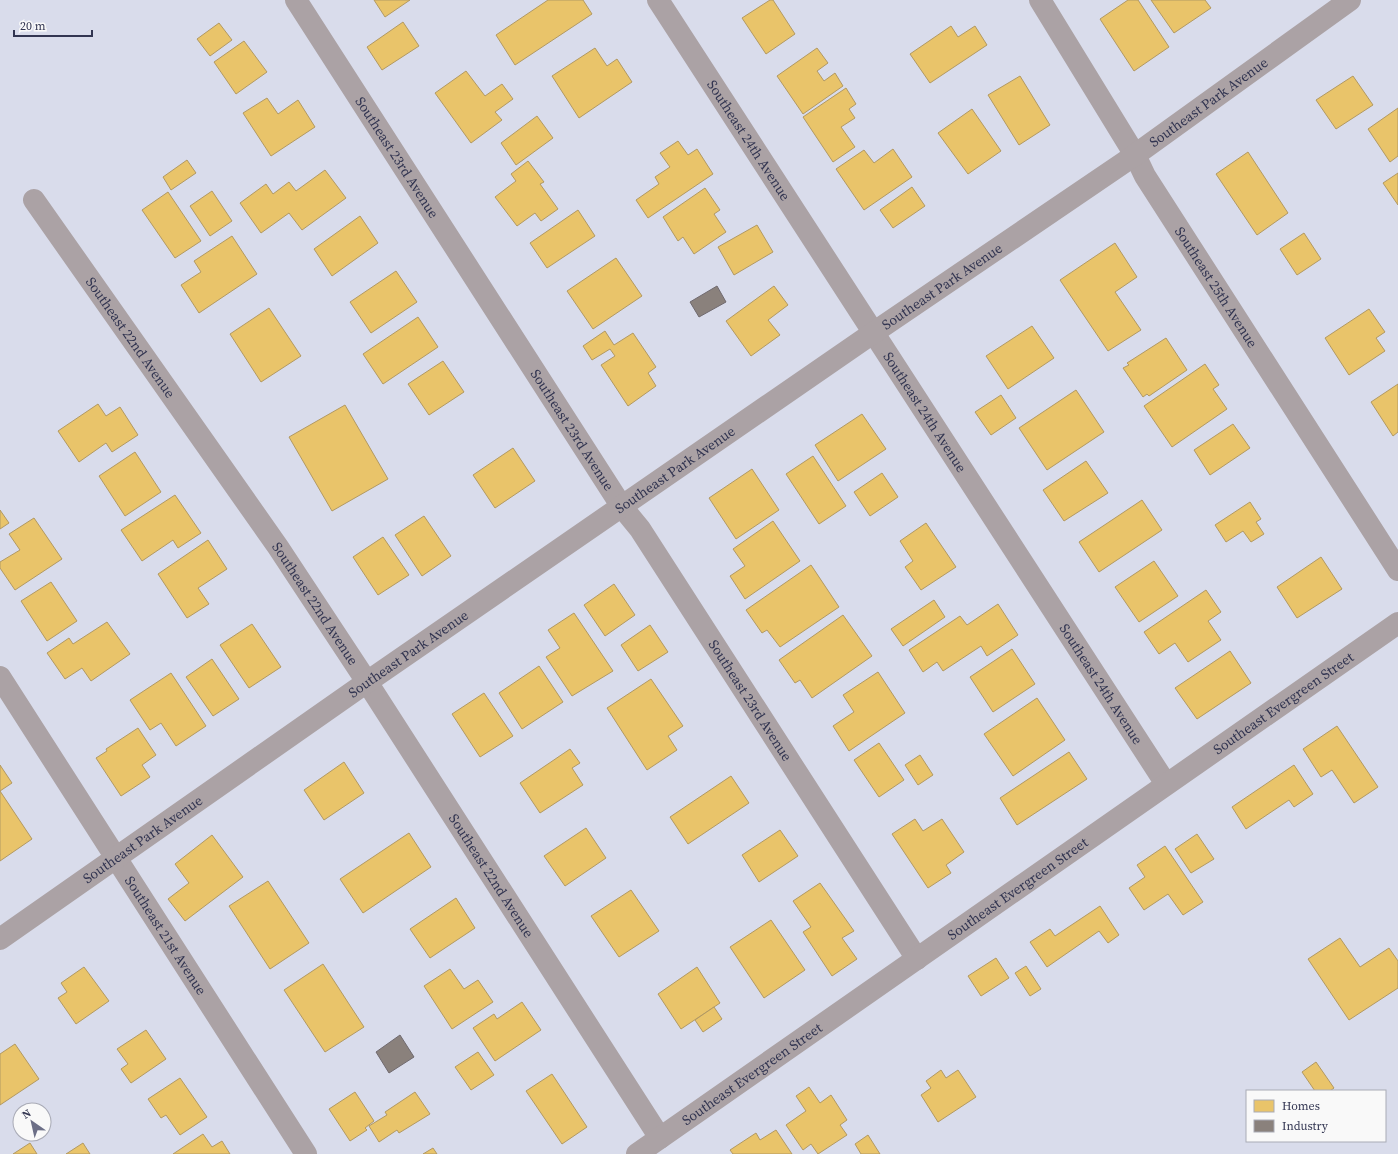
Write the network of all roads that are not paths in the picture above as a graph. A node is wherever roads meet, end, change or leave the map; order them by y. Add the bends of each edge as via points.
1 (296, 0) edge
2 (658, 0) edge
3 (1040, 0) edge
4 (1350, 0) edge
5 (1135, 155) junction
6 (34, 200) dead end
7 (873, 333) junction
8 (622, 507) junction
9 (1398, 570) edge
10 (1398, 623) edge
11 (0, 676) edge
12 (367, 682) junction
13 (1166, 784) junction
14 (116, 857) junction
15 (0, 939) edge
16 (917, 959) junction
17 (660, 1138) junction
18 (306, 1154) edge
19 (637, 1154) edge

1 - 8 street, Southeast 23rd Avenue
2 - 7 street, Southeast 24th Avenue
3 - 5 street, Southeast 25th Avenue
4 - 5 street, Southeast Park Avenue
5 - 7 street, Southeast Park Avenue
5 - 9 street, Southeast 25th Avenue
6 - 12 street, Southeast 22nd Avenue via 278,547
7 - 8 street, Southeast Park Avenue
7 - 13 street, Southeast 24th Avenue
8 - 12 street, Southeast Park Avenue
8 - 16 street, Southeast 23rd Avenue via 640,529
10 - 13 street, Southeast Evergreen Street
11 - 14 street, Southeast 21st Avenue
12 - 14 street, Southeast Park Avenue
12 - 17 street, Southeast 22nd Avenue
13 - 16 street, Southeast Evergreen Street
14 - 15 street, Southeast Park Avenue
14 - 18 street, Southeast 21st Avenue
16 - 17 street, Southeast Evergreen Street
17 - 19 street, Southeast Evergreen Street

